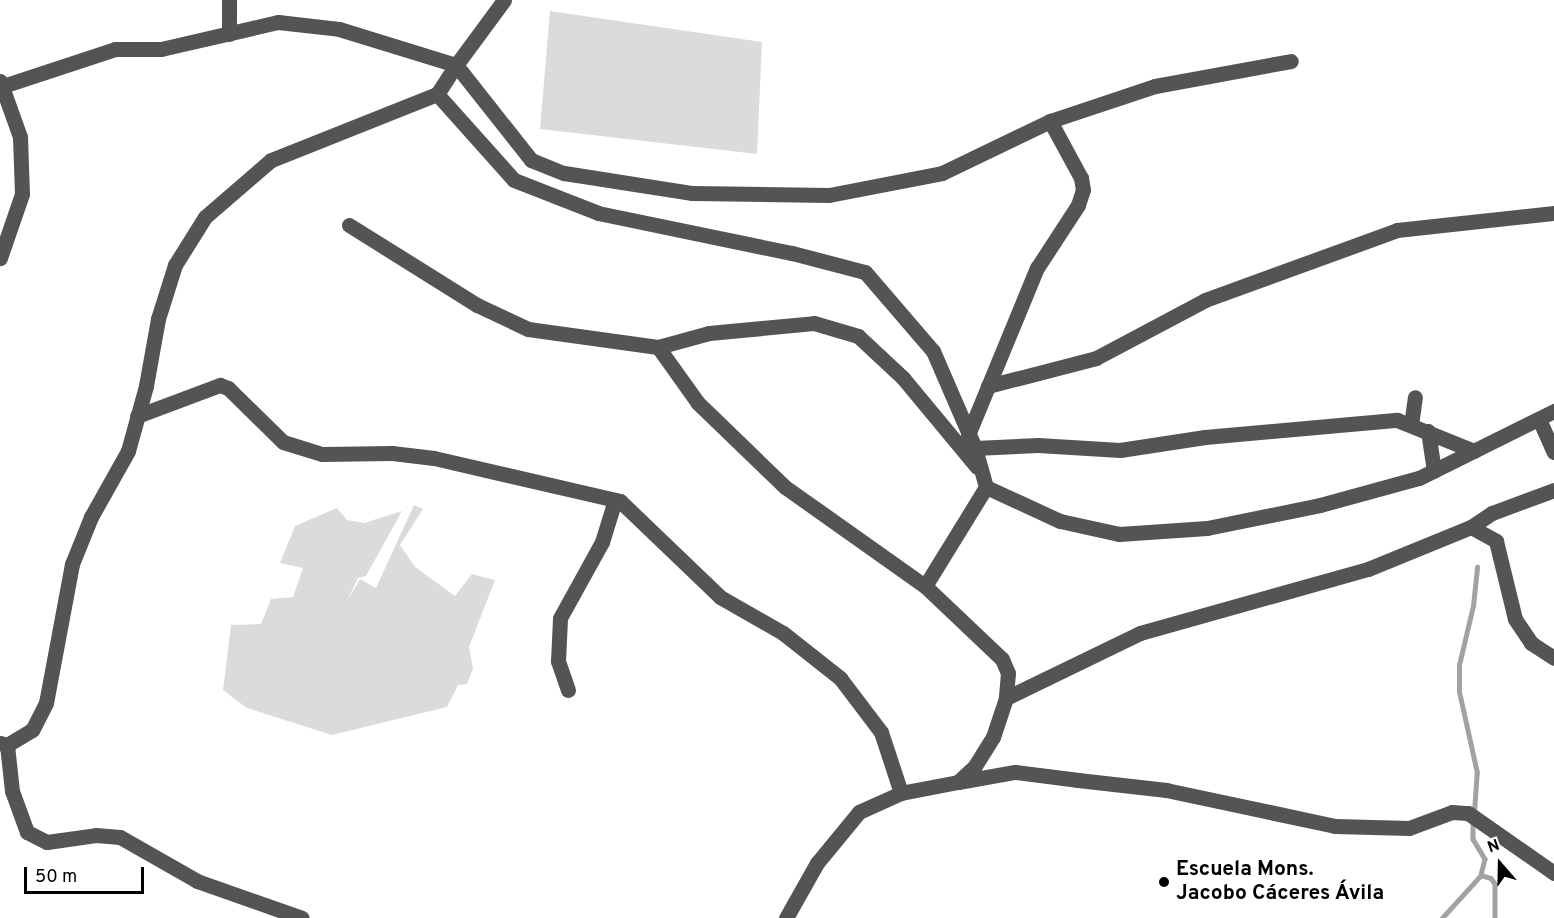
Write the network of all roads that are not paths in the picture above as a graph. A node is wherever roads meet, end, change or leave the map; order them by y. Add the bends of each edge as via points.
1 (229, 0) edge
2 (504, 0) edge
3 (229, 34) junction
4 (1291, 61) dead end
5 (456, 65) junction
6 (1, 84) edge
7 (437, 94) junction
8 (1050, 121) junction
9 (1554, 213) edge
10 (349, 225) dead end
11 (0, 258) edge
12 (658, 346) junction
13 (988, 386) junction
14 (1415, 396) dead end
15 (1554, 411) edge
16 (137, 416) junction
17 (1539, 419) junction
18 (1411, 425) junction
19 (1428, 431) junction
20 (971, 441) junction
21 (1474, 451) junction
22 (1554, 452) edge
23 (1434, 471) junction
24 (981, 472) junction
25 (986, 487) junction
26 (1554, 490) edge
27 (615, 500) junction
28 (1471, 527) junction
29 (926, 586) junction
30 (1554, 658) edge
31 (568, 690) dead end
32 (1006, 698) junction
33 (3, 744) edge
34 (958, 782) junction
35 (901, 793) junction
36 (1554, 873) edge
37 (302, 918) edge
38 (786, 918) edge

1 - 3 street
2 - 5 street
3 - 5 street via 278,22 339,29
3 - 6 street via 161,49 115,49
4 - 8 street via 1155,86
5 - 7 street
5 - 8 street via 531,160 564,172 692,193 829,195 942,172
6 - 11 street via 20,136 22,194
7 - 16 street via 272,160 205,217 175,265 158,319
7 - 20 street via 514,180 598,213 865,272 933,351
8 - 13 street via 1081,178 1083,190 1078,205 1037,268
9 - 13 street via 1397,230 1205,300 1096,358
10 - 12 street via 477,305 528,329
12 - 24 street via 709,333 814,322 858,336 903,378
12 - 29 street via 698,403 785,487
13 - 20 street
14 - 18 street
15 - 17 street
16 - 27 street via 220,385 228,388 283,442 322,454 392,453 434,458
16 - 33 street via 128,451 91,517 72,564 46,703 32,730
17 - 21 street
17 - 22 street
18 - 19 street
18 - 20 street via 1396,420 1205,437 1120,450
19 - 21 street
19 - 23 street
20 - 24 street
21 - 23 street
23 - 25 street via 1320,505 1218,526 1119,534 1060,521
24 - 25 street
25 - 29 street
26 - 28 street via 1492,513
27 - 31 street via 602,542 560,618 558,661
27 - 35 street via 720,597 783,633 840,678 881,732
28 - 30 street via 1496,541 1515,619 1531,643
28 - 32 street via 1368,569 1140,633
29 - 32 street via 1002,659 1008,672
32 - 34 street via 989,746
33 - 37 street via 12,790 27,832 47,842 96,835 120,837 197,882
34 - 35 street
34 - 36 street via 1015,772 1178,792 1335,826 1409,828 1452,812 1474,816
35 - 38 street via 868,806 848,823 817,863

